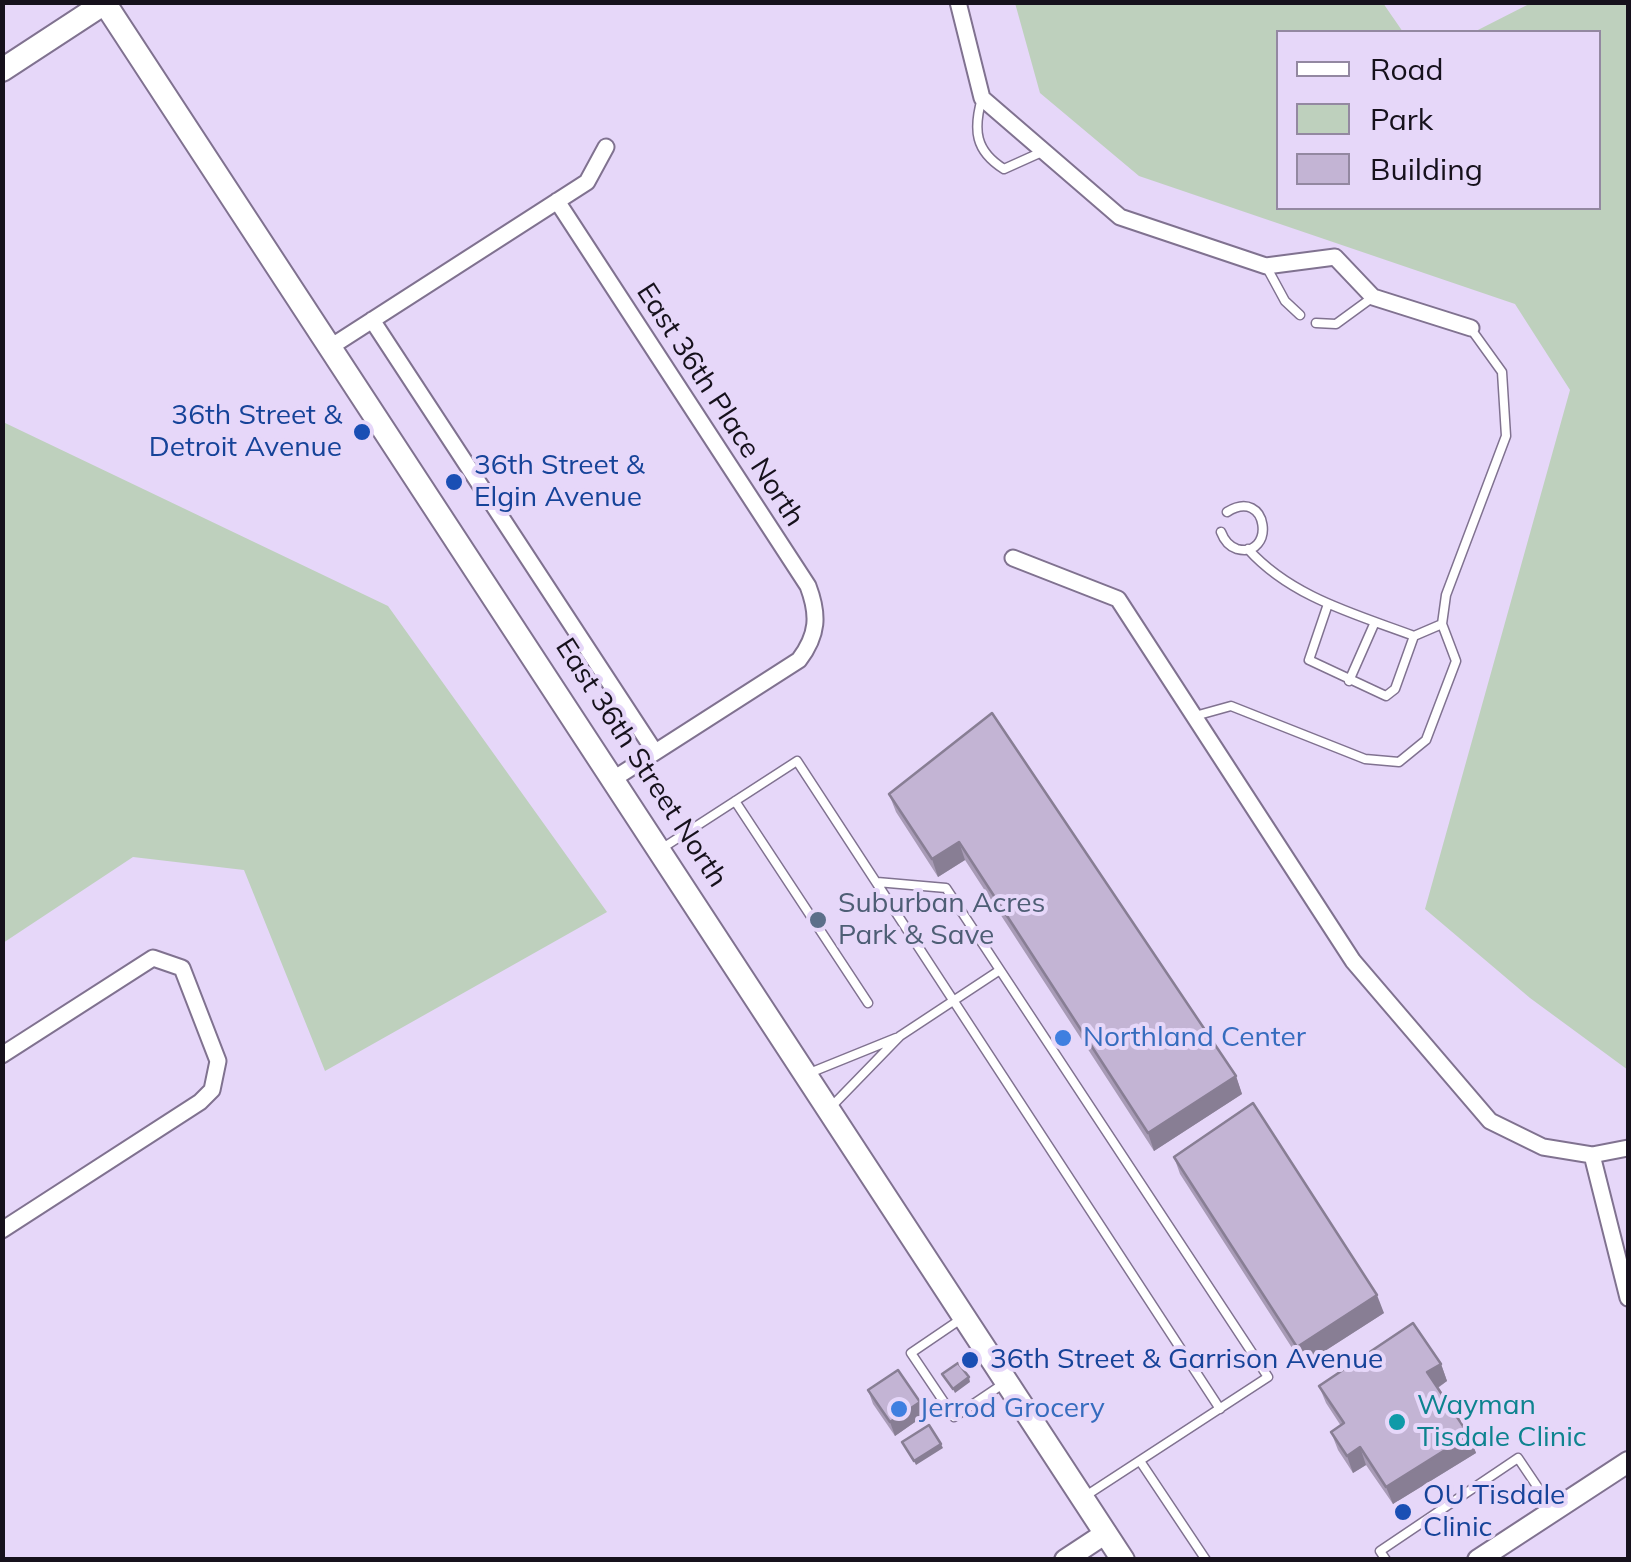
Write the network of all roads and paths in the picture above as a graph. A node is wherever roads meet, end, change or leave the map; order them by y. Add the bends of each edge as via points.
1 (958, 2) edge
2 (105, 3) edge
3 (2, 70) edge
4 (982, 98) junction
5 (606, 147) dead end
6 (1044, 151) junction
7 (557, 202) junction
8 (1266, 266) junction
9 (1373, 297) junction
10 (1300, 315) dead end
11 (372, 320) junction
12 (1316, 323) dead end
13 (1471, 328) joint
14 (332, 346) junction
15 (1227, 512) dead end
16 (1221, 532) dead end
17 (1248, 549) junction
18 (1013, 558) dead end
19 (1328, 604) junction
20 (1375, 622) junction
21 (1442, 624) junction
22 (1414, 636) junction
23 (1349, 681) junction
24 (1196, 716) junction
25 (654, 752) junction
26 (616, 778) junction
27 (735, 801) junction
28 (661, 849) junction
29 (877, 882) junction
30 (1000, 970) junction
31 (953, 1001) junction
32 (868, 1004) dead end
33 (900, 1036) junction
34 (2, 1056) edge
35 (806, 1074) junction
36 (829, 1109) junction
37 (1628, 1148) edge
38 (1592, 1156) junction
39 (2, 1230) edge
40 (1628, 1298) edge
41 (965, 1317) junction
42 (1007, 1382) junction
43 (1220, 1409) junction
44 (1140, 1461) junction
45 (1628, 1462) edge
46 (1083, 1498) junction
47 (1552, 1508) junction
48 (1106, 1533) junction
49 (1066, 1560) edge
50 (1123, 1560) edge
51 (1206, 1560) edge
52 (1386, 1560) edge
53 (1478, 1560) edge

1 - 4 street
2 - 3 main road
2 - 14 main road, East 36th Street North
4 - 6 street
4 - 6 lane via 978,144 988,159 1004,169
5 - 7 street via 587,182
6 - 8 street via 1120,217
7 - 11 street
7 - 25 street, East 36th Place North via 816,607 811,644 799,660
8 - 9 street via 1335,257
8 - 10 lane
9 - 12 lane via 1336,324
9 - 13 street
11 - 14 street
11 - 25 street, East 36th Street North
13 - 21 lane via 1502,372 1506,436 1446,595
14 - 26 main road, East 36th Street North
15 - 17 lane via 1247,506 1262,520 1260,541
16 - 17 lane via 1234,548
17 - 19 lane via 1278,578
18 - 24 street via 1118,599
19 - 20 lane
19 - 23 lane via 1309,660
20 - 22 lane
20 - 23 lane
21 - 22 lane
21 - 24 lane via 1456,661 1426,740 1399,762 1365,759 1231,706
22 - 23 lane via 1395,690 1386,696
24 - 38 street via 1353,960 1468,1098 1517,1138
25 - 26 street
26 - 28 main road, East 36th Street North
27 - 28 lane
27 - 29 lane via 797,761
27 - 32 lane
28 - 35 main road, East 36th Street North
29 - 30 lane via 946,888
29 - 31 lane
30 - 31 lane
30 - 43 lane via 1268,1377
31 - 33 lane
31 - 43 lane
33 - 35 lane
33 - 36 lane
34 - 39 street via 152,958 182,968 218,1076 200,1102
35 - 36 main road, East 36th Street North
36 - 41 main road, East 36th Street North
37 - 38 street
38 - 40 street
41 - 42 main road, East 36th Street North
41 - 42 lane via 911,1353 954,1416
42 - 46 main road, East 36th Street North
43 - 44 lane
44 - 46 lane
44 - 51 lane
45 - 47 street
46 - 48 main road, East 36th Street North
47 - 52 lane via 1518,1458 1380,1550
47 - 53 street
48 - 49 street
48 - 50 main road, East 36th Street North

